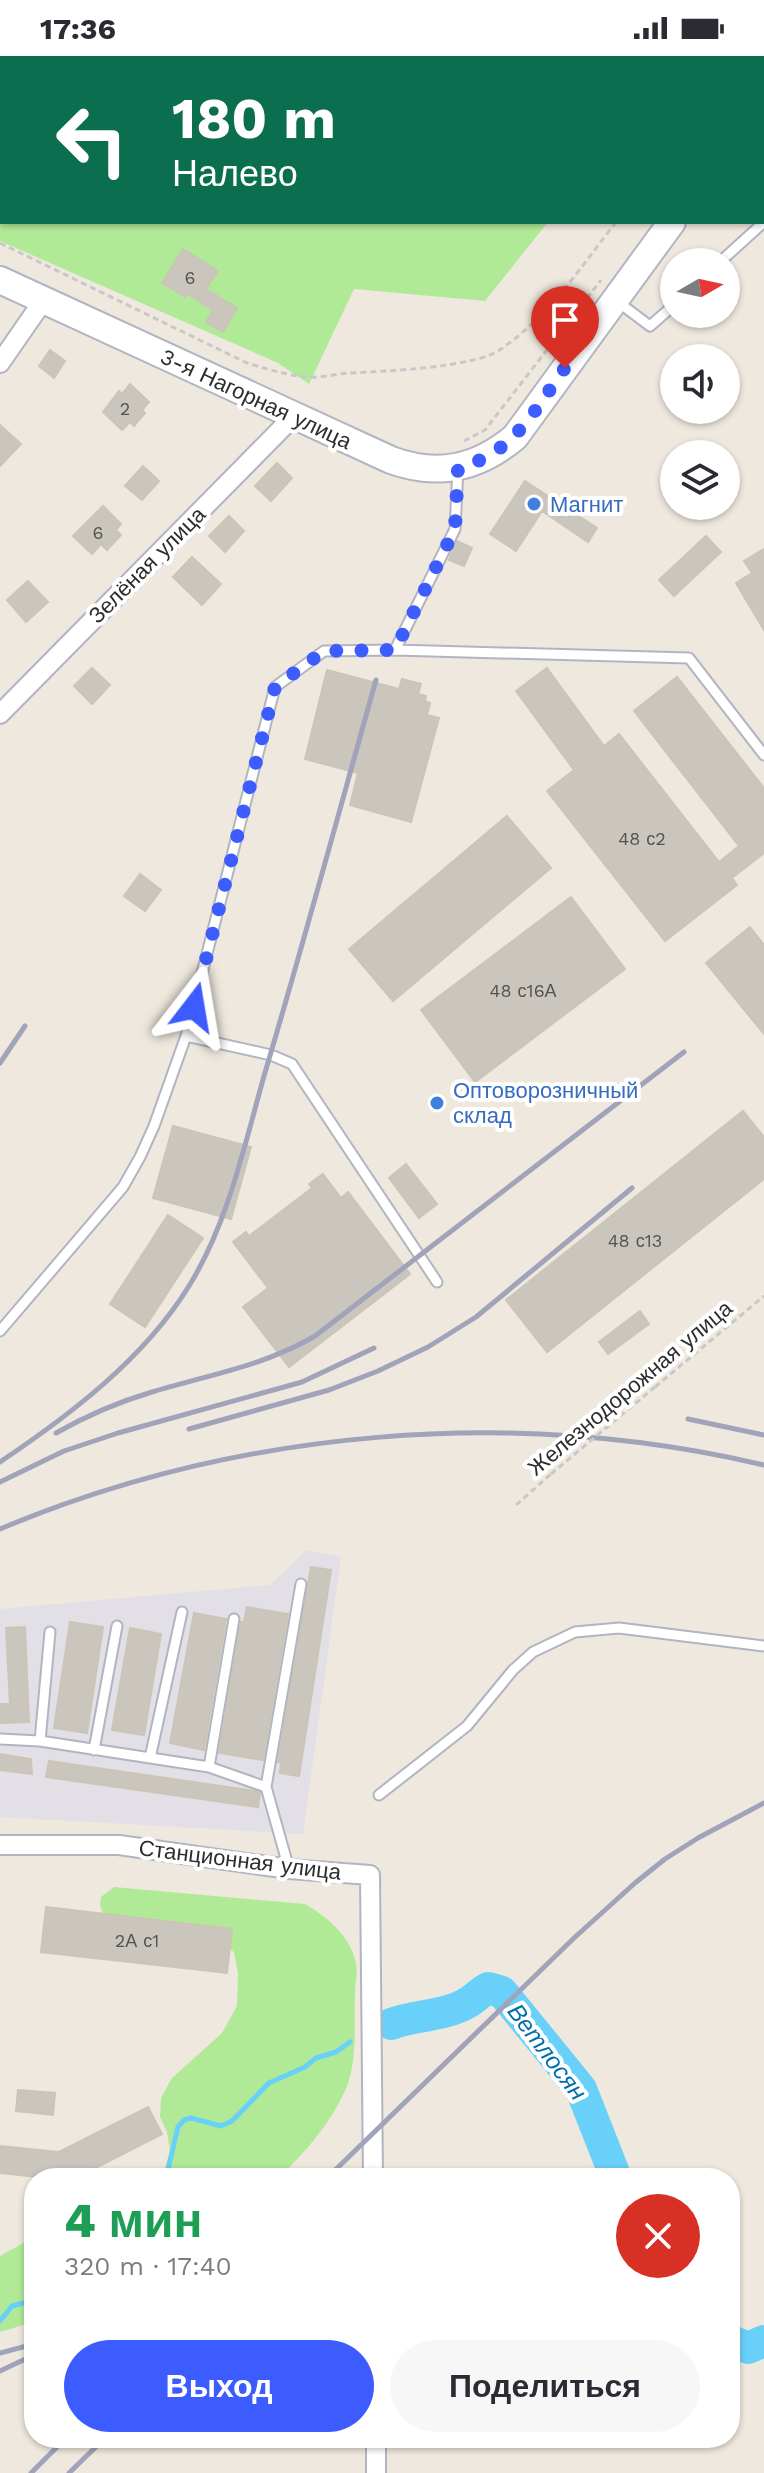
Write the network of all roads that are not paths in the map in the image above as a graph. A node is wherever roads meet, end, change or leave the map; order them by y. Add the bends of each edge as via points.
1 (670, 224) edge
2 (762, 224) edge
3 (735, 248) edge
4 (0, 280) edge
5 (608, 288) junction
6 (43, 301) junction
7 (660, 317) edge
8 (0, 363) edge
9 (294, 416) junction
10 (458, 468) junction
11 (395, 650) junction
12 (0, 714) edge
13 (764, 755) edge
14 (186, 1036) junction
15 (437, 1282) dead end
16 (0, 1331) edge
17 (301, 1584) dead end
18 (182, 1612) dead end
19 (234, 1619) dead end
20 (117, 1626) dead end
21 (50, 1632) dead end
22 (764, 1646) edge
23 (0, 1739) edge
24 (40, 1741) junction
25 (94, 1750) junction
26 (150, 1758) junction
27 (209, 1767) junction
28 (266, 1787) junction
29 (379, 1795) dead end
30 (0, 1845) edge
31 (289, 1869) junction
32 (373, 2168) edge
33 (376, 2448) edge
34 (376, 2473) edge

1 - 5 street
2 - 3 lane
4 - 6 street, 3-я Нагорная улица
5 - 7 lane via 650,326
5 - 10 street, 3-я Нагорная улица via 515,437 488,457
6 - 8 street
6 - 9 street, 3-я Нагорная улица
9 - 10 street, 3-я Нагорная улица via 406,465
9 - 12 street, Зелёная улица
10 - 11 lane via 455,529
11 - 13 lane via 689,658
11 - 14 lane via 324,651 275,687
14 - 15 lane via 292,1064
14 - 16 lane via 154,1126 123,1187
17 - 28 lane
18 - 26 lane
19 - 27 lane
20 - 25 lane
21 - 24 lane
22 - 29 lane via 619,1628 575,1632 533,1652 461,1733
23 - 24 lane
24 - 25 lane
25 - 26 lane
26 - 27 lane
27 - 28 lane
28 - 31 lane
30 - 31 street, Станционная улица via 119,1845
31 - 32 street, Станционная улица via 370,1875
33 - 34 street

